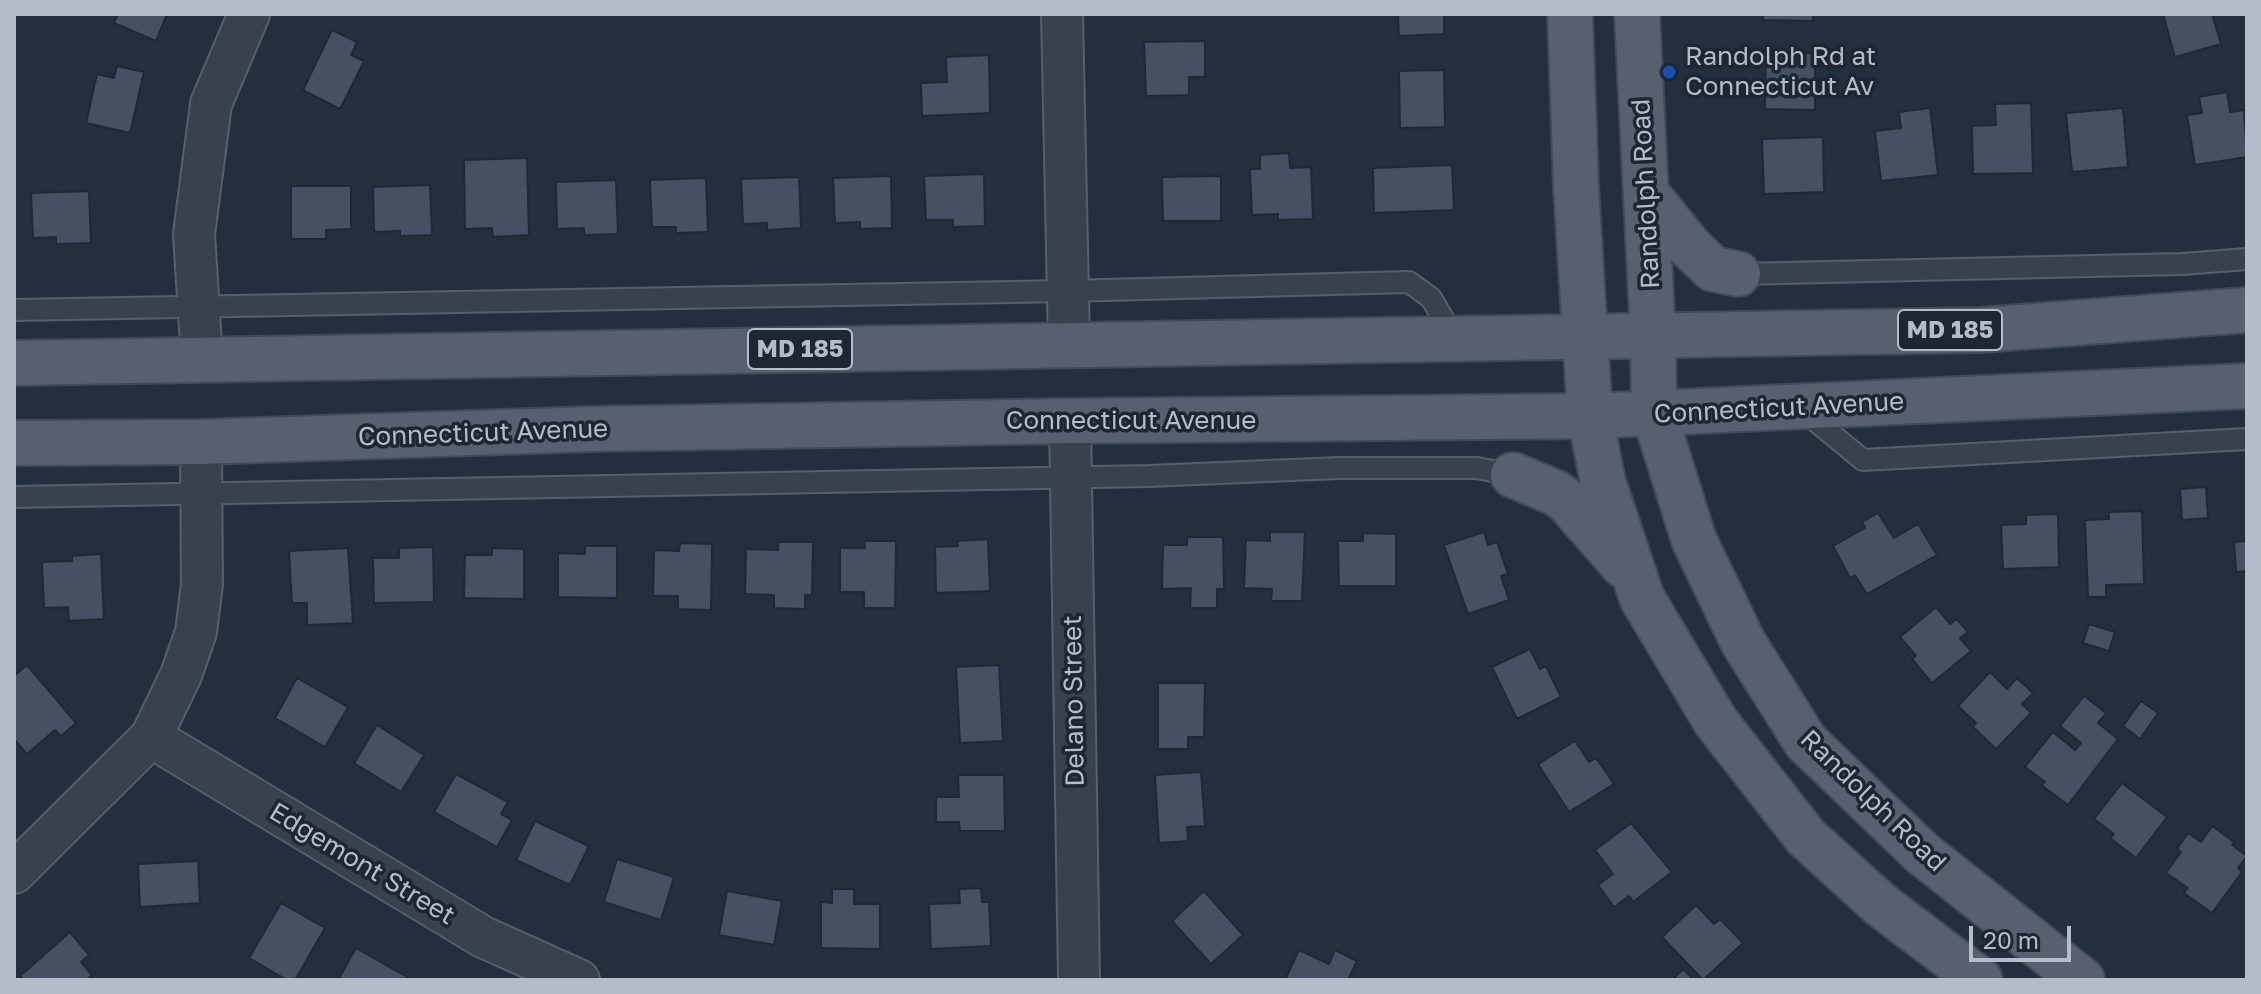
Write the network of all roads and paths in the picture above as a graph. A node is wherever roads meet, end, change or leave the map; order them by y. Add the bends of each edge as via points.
1 (249, 14) edge
2 (1062, 14) edge
3 (1570, 14) edge
4 (1637, 14) edge
5 (1646, 193) junction
6 (2247, 259) edge
7 (1738, 274) joint
8 (1067, 291) junction
9 (199, 308) junction
10 (14, 310) edge
11 (2247, 310) edge
12 (1653, 337) junction
13 (1586, 338) junction
14 (1455, 339) junction
15 (1069, 344) junction
16 (202, 361) junction
17 (14, 363) edge
18 (2247, 386) edge
19 (1799, 407) junction
20 (1654, 413) junction
21 (1590, 416) junction
22 (1070, 421) junction
23 (2247, 439) edge
24 (201, 442) junction
25 (14, 443) edge
26 (1513, 475) joint
27 (1071, 477) junction
28 (200, 494) junction
29 (14, 497) edge
30 (1634, 577) junction
31 (151, 737) junction
32 (14, 873) edge
33 (579, 980) edge
34 (1079, 980) edge
35 (1980, 980) edge
36 (2082, 980) edge

1 - 9 street via 211,104 194,234
2 - 8 street
3 - 13 main road
4 - 5 main road, Randolph Road
5 - 7 main road via 1713,269
5 - 12 main road, Randolph Road
6 - 7 lane
8 - 9 lane
8 - 14 lane via 1409,282 1431,298
8 - 15 street
9 - 10 lane
9 - 16 street
11 - 12 main road, MD 185 via 1980,330
12 - 13 main road, MD 185
12 - 20 main road, Randolph Road
13 - 14 main road, MD 185
13 - 21 main road
14 - 15 main road, MD 185
15 - 16 main road, MD 185
16 - 17 main road, MD 185
18 - 19 main road, Connecticut Avenue
19 - 20 main road, Connecticut Avenue
19 - 23 lane via 1863,460
20 - 21 main road, Connecticut Avenue
20 - 36 main road, Randolph Road via 1694,540 1743,642 1806,742 1922,853
21 - 22 main road, Connecticut Avenue
21 - 30 main road via 1603,482
22 - 24 main road, Connecticut Avenue
22 - 27 street, Delano Street
24 - 25 main road, Connecticut Avenue
24 - 28 street
26 - 27 lane via 1477,468 1354,468
26 - 30 main road via 1567,501
27 - 28 lane
27 - 34 street, Delano Street
28 - 29 lane
28 - 31 street via 202,584 196,632
30 - 35 main road via 1716,722 1806,837 1881,905
31 - 32 street
31 - 33 street, Edgemont Street via 483,937

